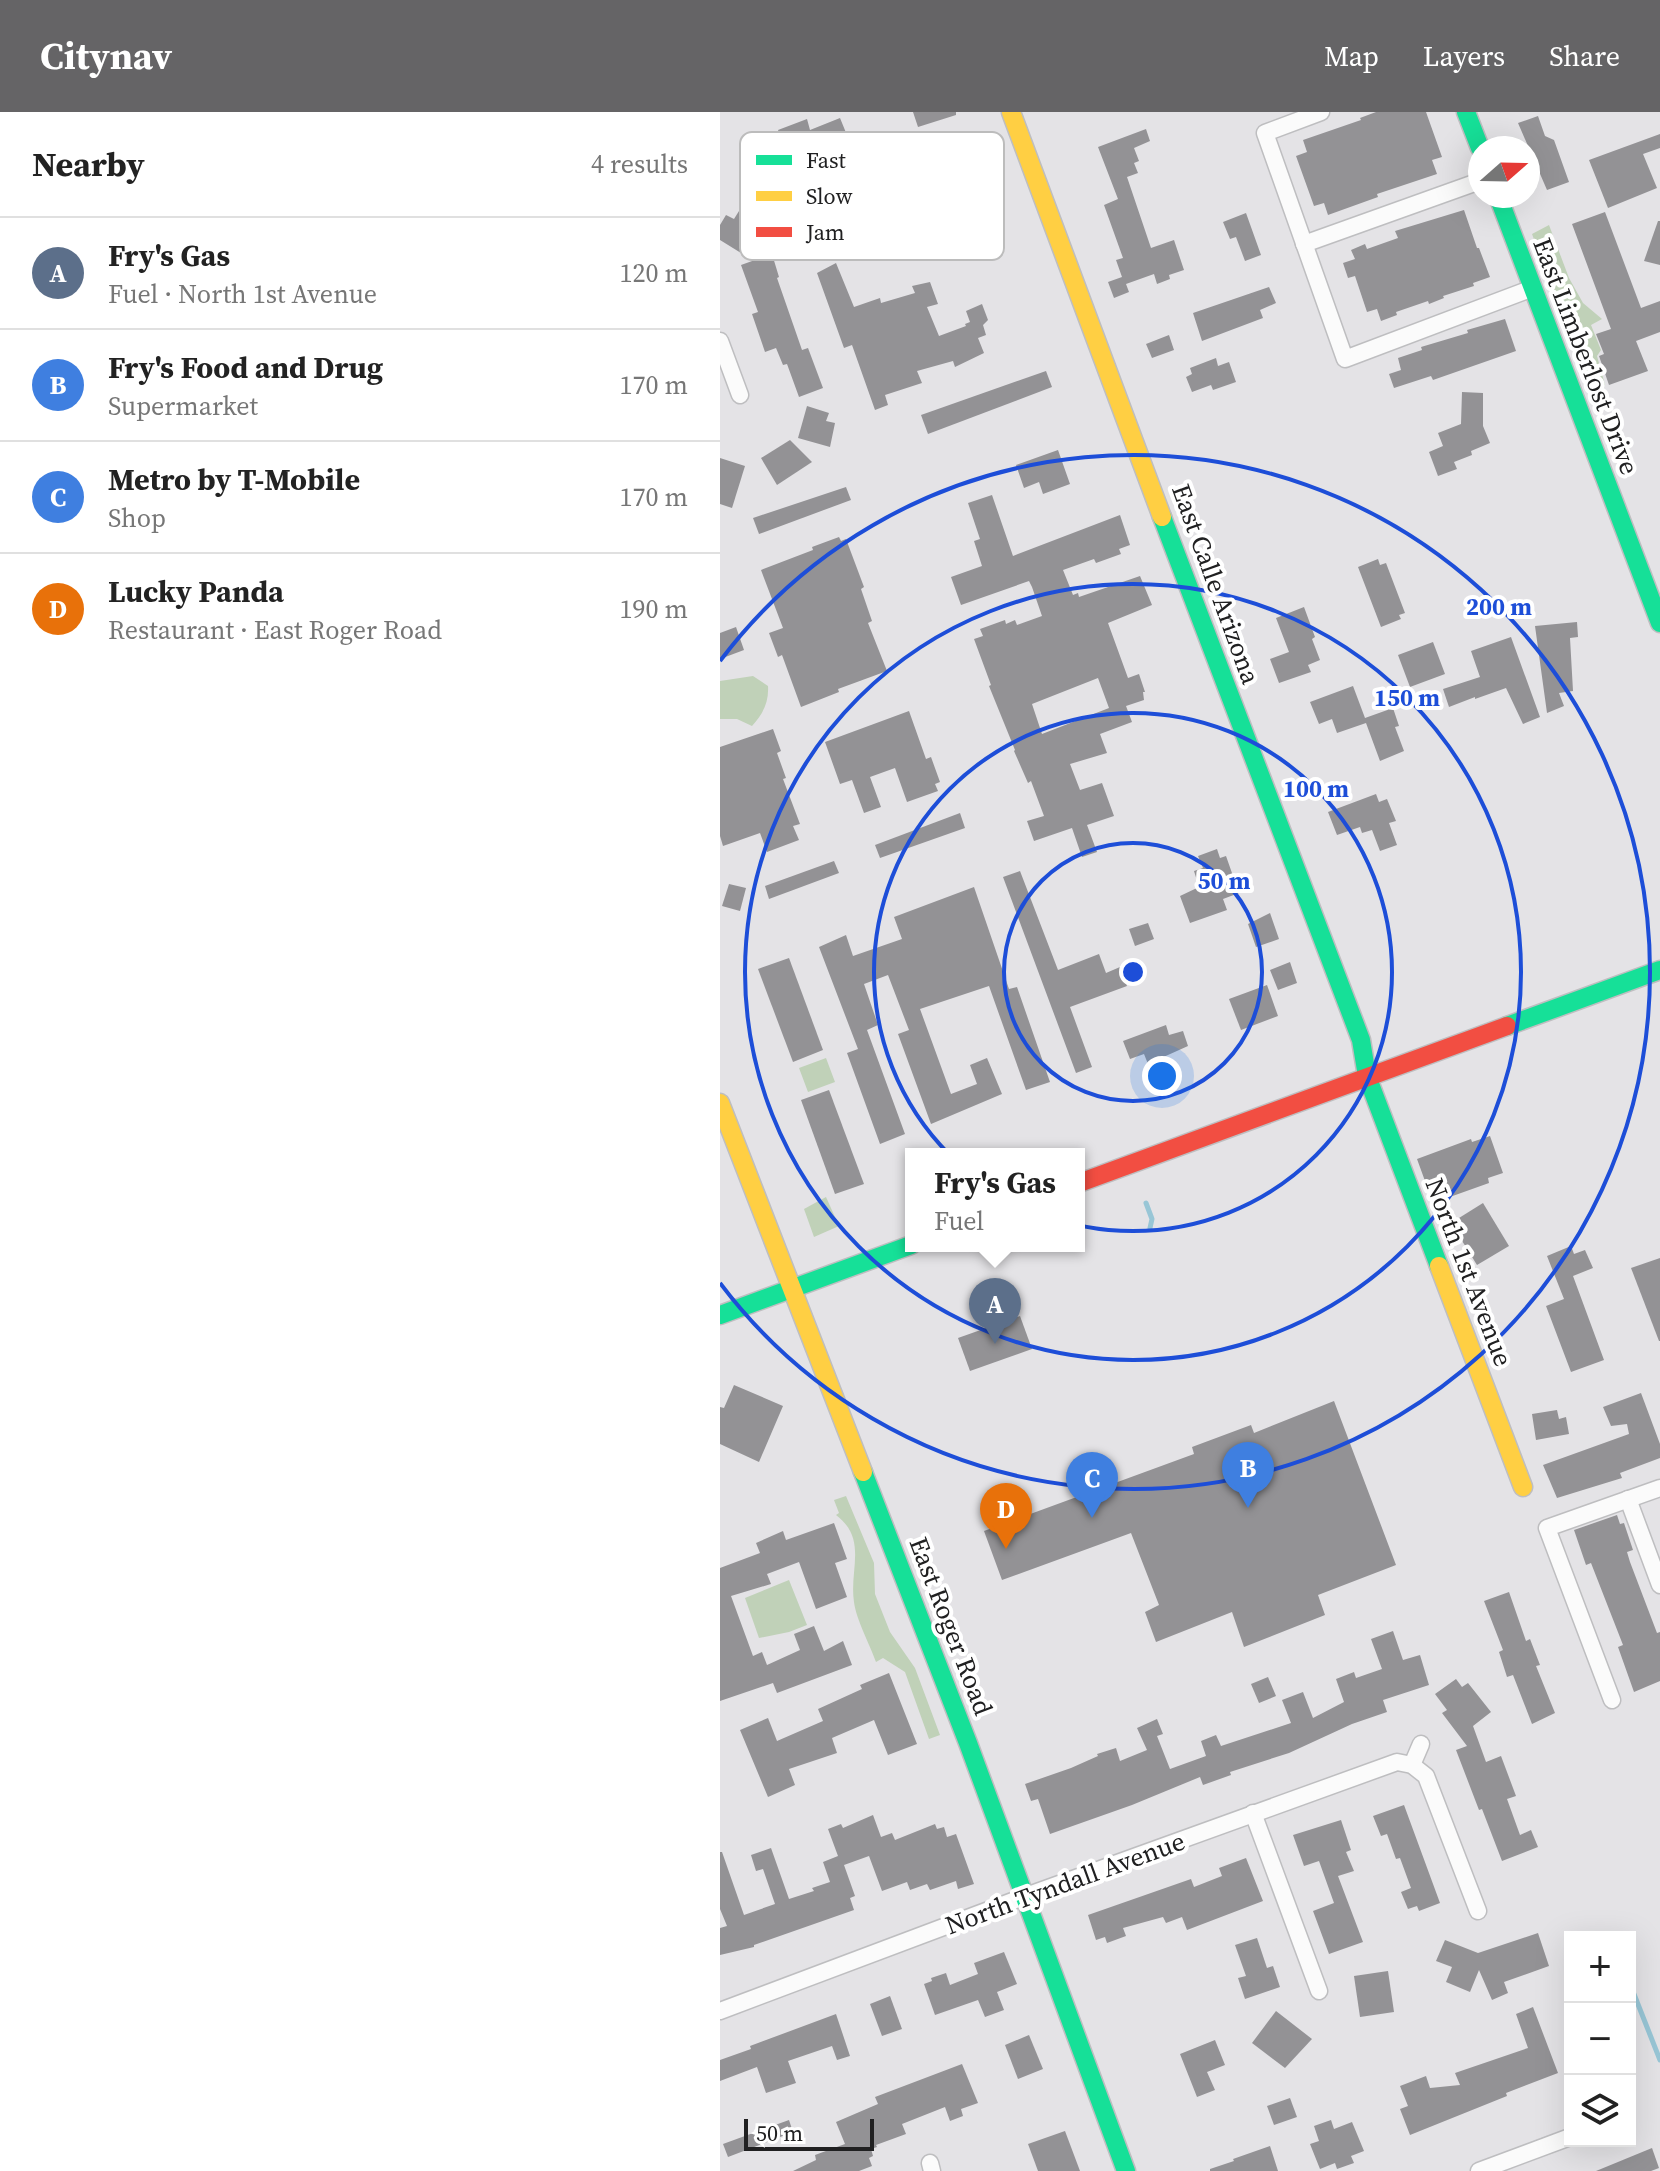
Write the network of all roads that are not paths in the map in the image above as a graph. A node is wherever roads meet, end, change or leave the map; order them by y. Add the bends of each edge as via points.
1 (1011, 112) edge
2 (1321, 112) edge
3 (1466, 112) edge
4 (1475, 136) edge
5 (1468, 185) edge
6 (1503, 208) edge
7 (1304, 244) junction
8 (1533, 288) junction
9 (720, 341) edge
10 (740, 395) dead end
11 (1660, 623) edge
12 (1660, 970) edge
13 (1367, 1076) junction
14 (720, 1103) edge
15 (1085, 1181) edge
16 (905, 1247) edge
17 (792, 1289) junction
18 (720, 1315) edge
19 (1523, 1487) dead end
20 (1660, 1488) edge
21 (1628, 1499) junction
22 (1660, 1585) edge
23 (1612, 1700) dead end
24 (1421, 1744) dead end
25 (1412, 1765) junction
26 (1253, 1813) junction
27 (1026, 1896) junction
28 (1478, 1911) dead end
29 (1319, 1991) dead end
30 (720, 2011) edge
31 (1564, 2139) edge
32 (1126, 2171) edge
33 (1479, 2171) edge

1 - 13 street, East Calle Arizona via 1361,1040
2 - 7 street via 1265,133
3 - 4 street
5 - 7 street
6 - 8 street, East Limberlost Drive
7 - 8 street via 1345,359
8 - 11 street, East Limberlost Drive
9 - 10 street
12 - 13 street
13 - 15 street
13 - 19 street, North 1st Avenue
14 - 17 street, East Roger Road
16 - 17 street
17 - 18 street
17 - 27 street, East Roger Road
20 - 21 street
21 - 22 street
21 - 23 street via 1547,1528
24 - 25 street
25 - 26 street, North Tyndall Avenue via 1388,1764
25 - 28 street via 1431,1785
26 - 27 street, North Tyndall Avenue
26 - 29 street
27 - 30 street, North Tyndall Avenue
27 - 32 street, East Roger Road
31 - 33 street

